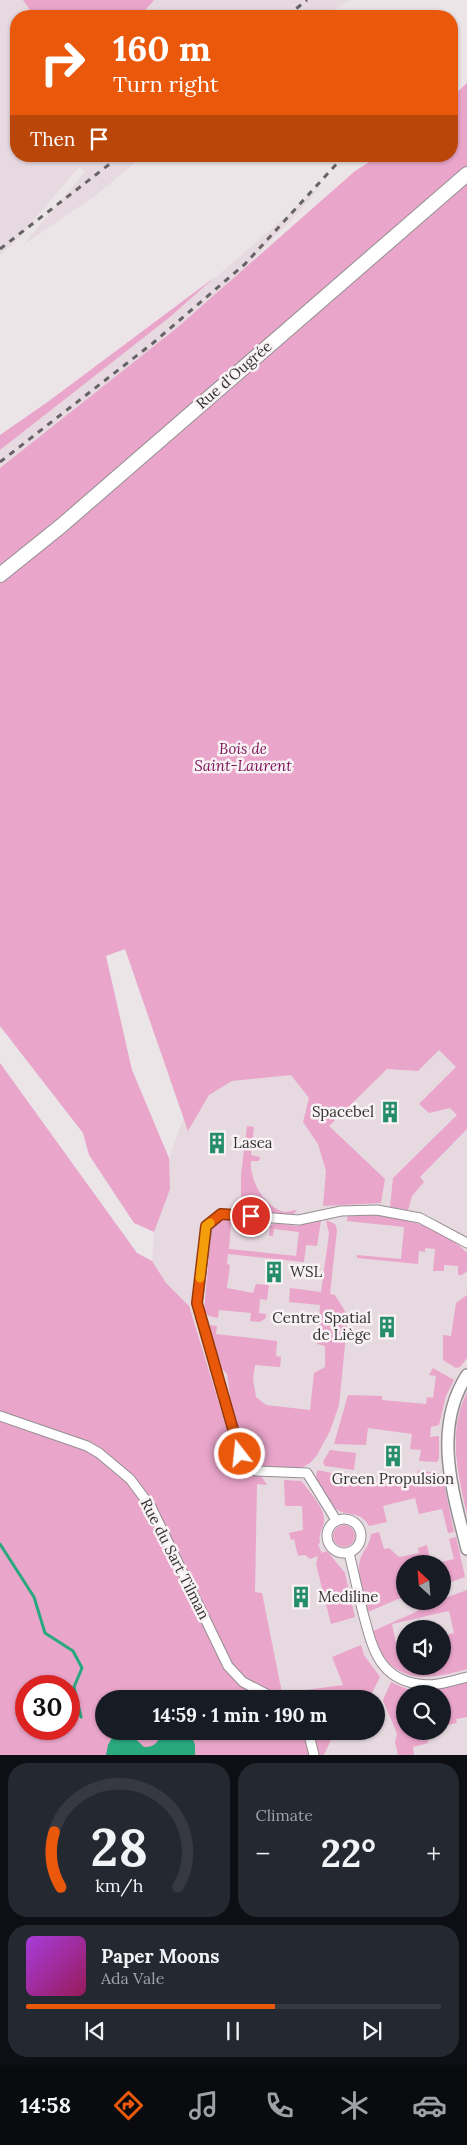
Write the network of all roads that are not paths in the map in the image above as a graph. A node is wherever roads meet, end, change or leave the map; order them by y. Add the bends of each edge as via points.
1 (467, 174) edge
2 (0, 575) edge
3 (467, 1243) edge
4 (467, 1375) edge
5 (0, 1416) edge
6 (336, 1520) junction
7 (467, 1549) edge
8 (349, 1553) junction
9 (467, 1677) edge
10 (259, 1690) edge
11 (310, 1740) edge
12 (314, 1755) edge

1 - 2 main road, Rue d'Ougrée via 61,526
3 - 6 street via 420,1218 377,1210 341,1211 299,1220 221,1214 206,1226 197,1303 240,1454 246,1466 256,1471 306,1473
4 - 7 street via 452,1411 446,1444 451,1482
5 - 10 street, Rue du Sart Tilman via 87,1446 130,1479 152,1507 228,1666 243,1682
6 - 8 street via 328,1529 327,1541 334,1550
6 - 8 street via 352,1520 360,1528 362,1539
8 - 9 street via 370,1644 387,1670 418,1685
11 - 12 street

